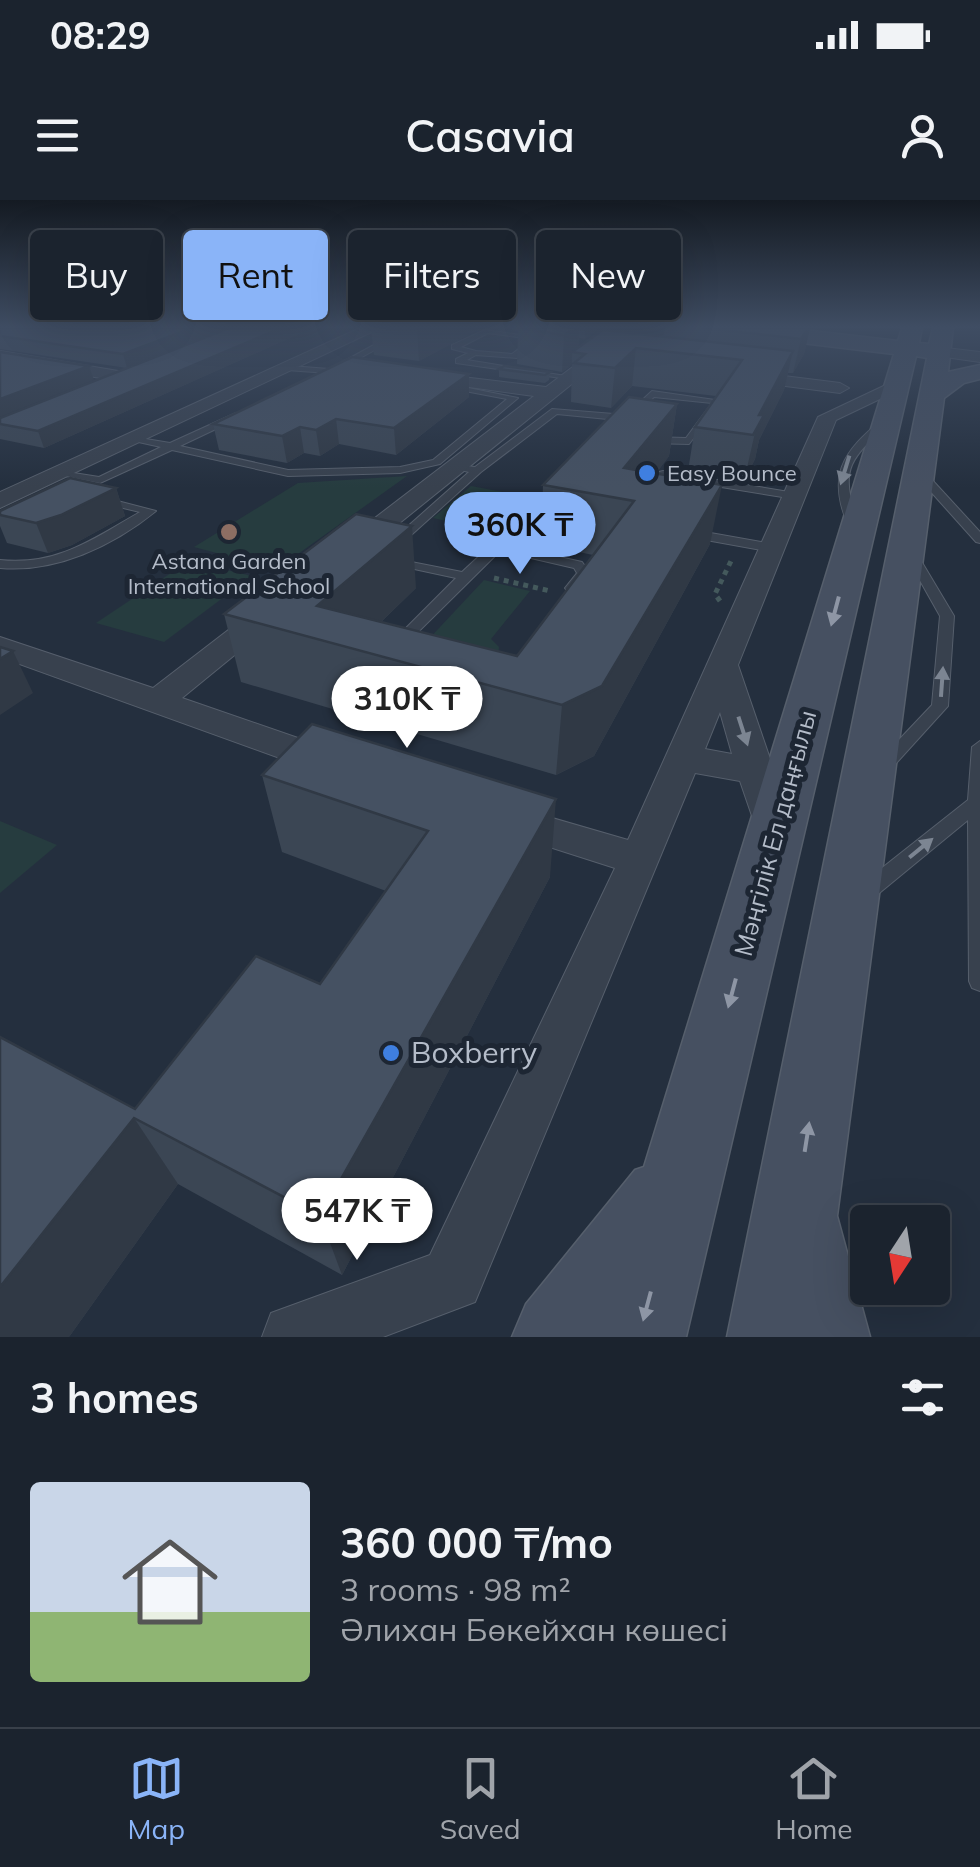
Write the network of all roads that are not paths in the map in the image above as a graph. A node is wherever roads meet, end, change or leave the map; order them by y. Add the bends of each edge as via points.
1 (122, 381) edge
2 (260, 381) edge
3 (432, 381) edge
4 (456, 381) edge
5 (563, 381) edge
6 (887, 381) edge
7 (887, 381) edge
8 (916, 381) edge
9 (921, 381) edge
10 (93, 392) edge
11 (549, 393) junction
12 (242, 412) edge
13 (628, 418) junction
14 (828, 418) junction
15 (243, 426) edge
16 (613, 434) edge
17 (632, 437) edge
18 (137, 438) junction
19 (166, 447) junction
20 (191, 452) junction
21 (466, 468) junction
22 (919, 472) junction
23 (564, 480) edge
24 (60, 481) junction
25 (81, 495) edge
26 (795, 496) junction
27 (0, 502) edge
28 (641, 506) edge
29 (666, 529) edge
30 (980, 538) edge
31 (881, 540) junction
32 (497, 547) junction
33 (772, 548) junction
34 (0, 564) edge
35 (320, 573) edge
36 (467, 574) junction
37 (567, 594) edge
38 (290, 596) edge
39 (0, 646) edge
40 (424, 649) edge
41 (722, 665) junction
42 (155, 703) junction
43 (980, 747) edge
44 (682, 760) junction
45 (756, 772) junction
46 (366, 774) edge
47 (977, 803) junction
48 (476, 809) edge
49 (776, 832) junction
50 (640, 860) junction
51 (845, 909) junction
52 (978, 944) edge
53 (980, 981) edge
54 (681, 1180) junction
55 (796, 1205) junction
56 (295, 1337) edge
57 (559, 1337) edge
58 (639, 1337) edge
59 (774, 1337) edge
60 (823, 1337) edge

1 - 10 street
2 - 18 street
3 - 20 lane via 514,398 436,462 400,470 288,474
4 - 11 street
5 - 11 street
6 - 14 street
7 - 14 street
8 -> 31 main road, Мәңгілік Ел даңғылы
9 - 22 main road, Мәңгілік Ел даңғылы
11 - 21 street
12 - 19 lane
13 - 16 lane
13 - 17 lane via 652,394 718,401 690,441
13 - 21 lane via 555,411
14 - 26 street
15 - 20 lane
18 - 19 lane
18 - 24 street
19 - 20 lane
19 - 24 lane via 100,480
21 - 35 street
21 - 36 lane via 384,558
22 - 30 lane
22 - 31 main road, Мәңгілік Ел даңғылы
23 - 32 lane
24 - 27 street via 39,483
25 - 34 lane via 150,512 54,565
26 - 28 lane via 663,474
26 - 33 street
29 - 33 lane
31 -> 49 main road, Мәңгілік Ел даңғылы
51 -> 31 main road, Мәңгілік Ел даңғылы via 866,785
32 - 36 lane
32 - 37 lane via 578,565 584,573
33 - 41 street
36 - 40 lane via 406,634
38 - 42 street
39 - 42 street
41 - 44 street
41 -> 45 street
42 - 46 street
43 - 47 lane
44 - 45 street
44 - 50 street
45 - 49 street
51 -> 47 lane
47 - 52 lane
48 - 50 street
49 -> 54 main road, Мәңгілік Ел даңғылы
50 - 56 street via 452,1279
55 -> 51 main road, Мәңгілік Ел даңғылы
52 - 53 lane
54 - 57 main road
54 -> 58 main road, Мәңгілік Ел даңғылы
55 - 59 main road, Мәңгілік Ел даңғылы
55 - 60 main road

